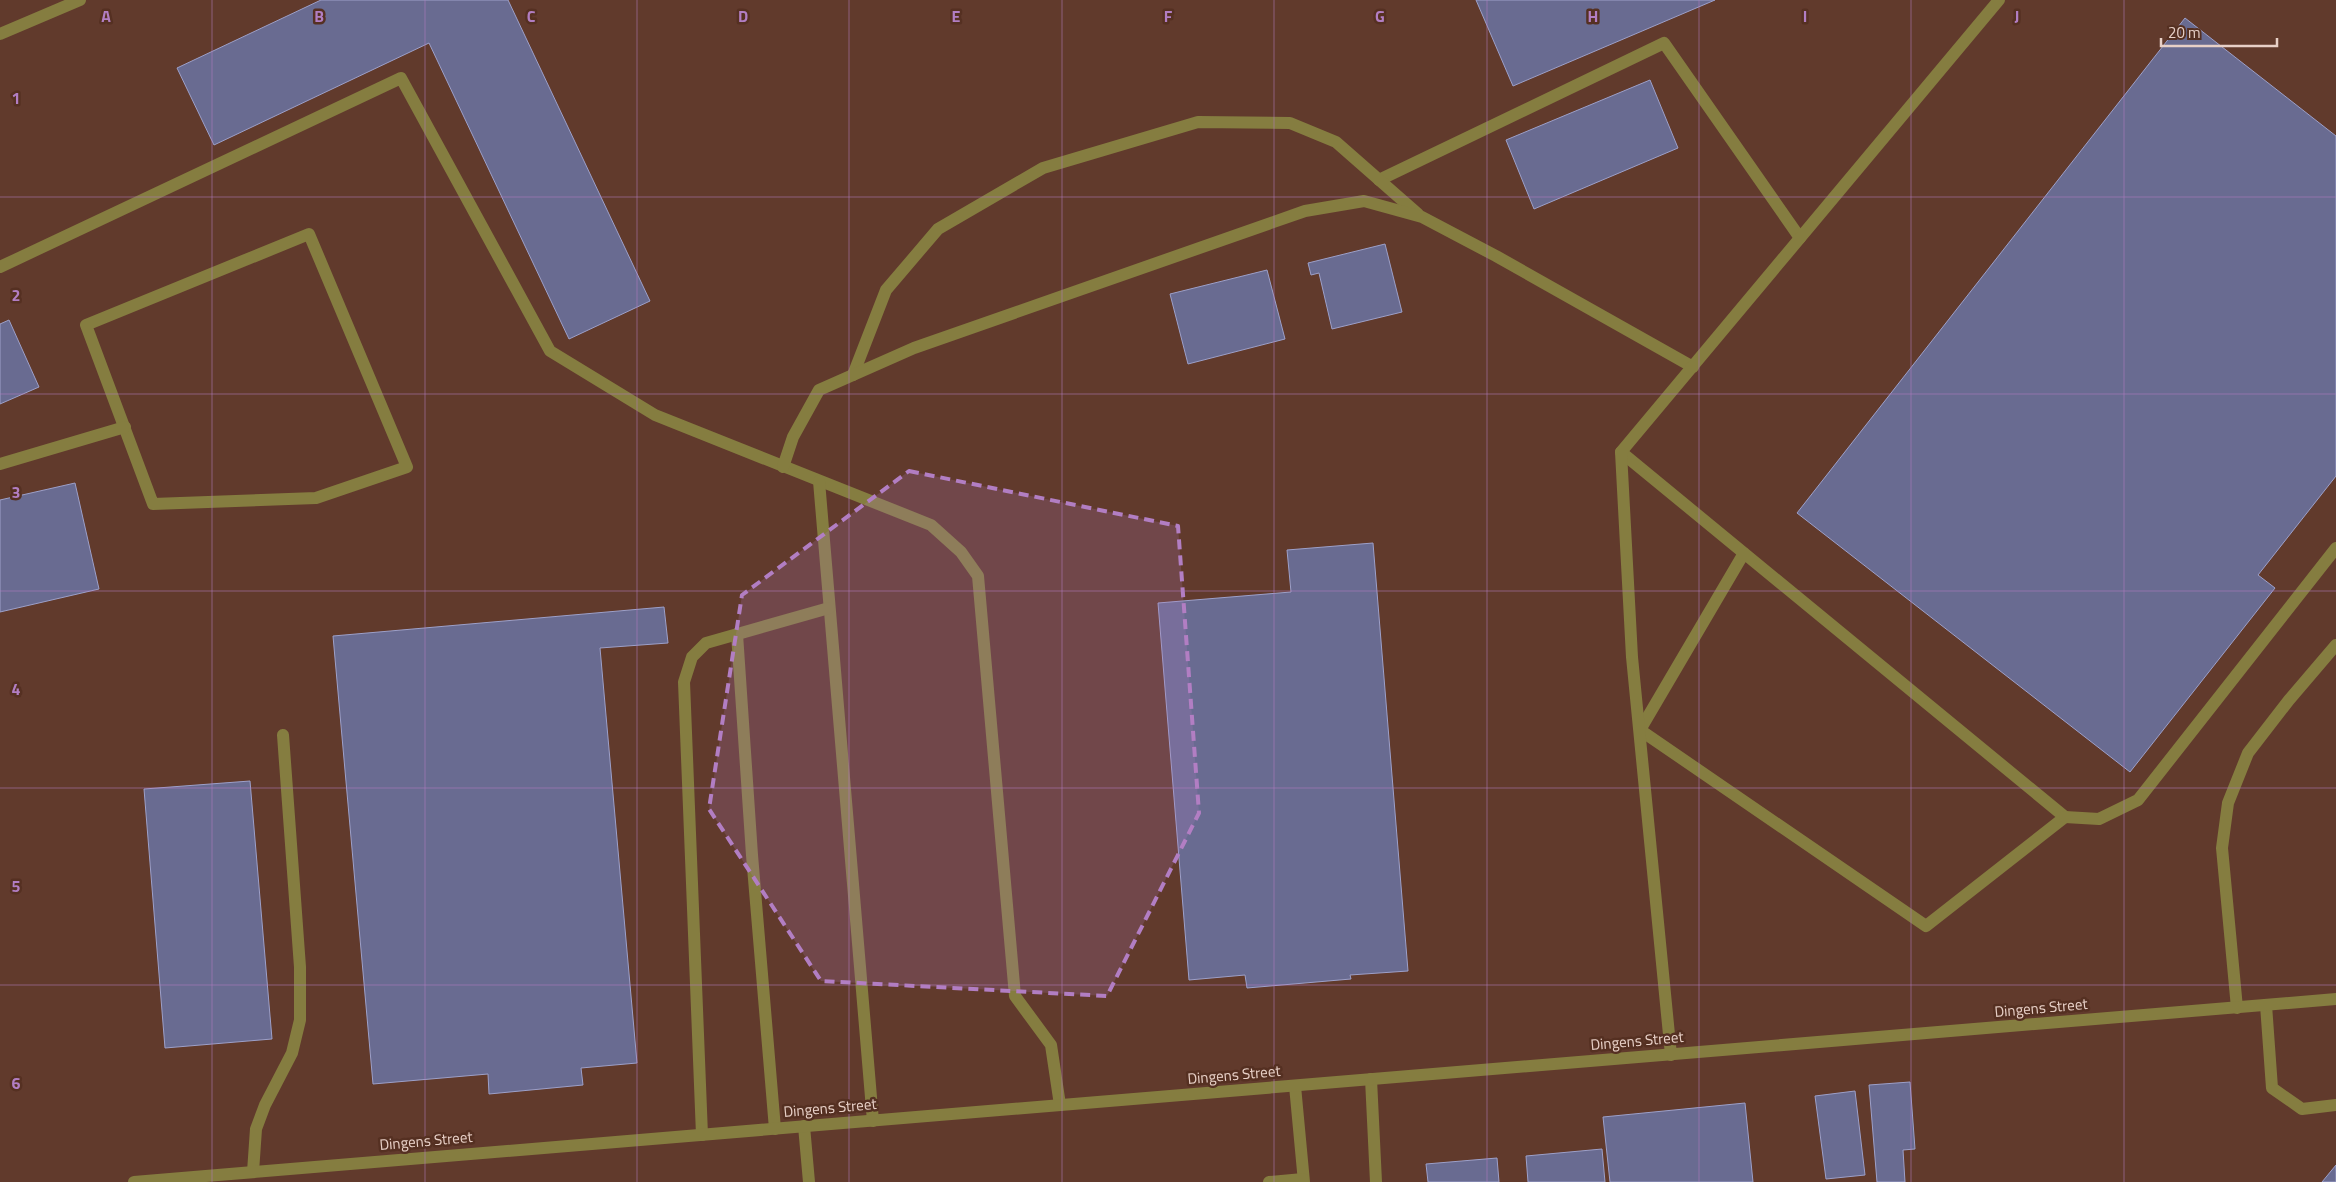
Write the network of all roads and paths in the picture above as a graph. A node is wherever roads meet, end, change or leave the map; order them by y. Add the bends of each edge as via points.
1 (80, 0) edge
2 (1999, 0) edge
3 (0, 34) edge
4 (1379, 180) junction
5 (1422, 217) junction
6 (1800, 238) junction
7 (0, 267) edge
8 (1693, 367) junction
9 (853, 375) junction
10 (124, 427) junction
11 (1621, 452) junction
12 (0, 464) edge
13 (783, 467) junction
14 (819, 481) junction
15 (2336, 548) edge
16 (1744, 553) junction
17 (829, 608) junction
18 (736, 634) junction
19 (2336, 645) edge
20 (1640, 730) junction
21 (283, 735) dead end
22 (2065, 817) junction
23 (2336, 999) edge
24 (2266, 1005) junction
25 (2237, 1008) junction
26 (1671, 1055) junction
27 (1371, 1079) junction
28 (1295, 1086) junction
29 (1060, 1105) junction
30 (2336, 1105) edge
31 (873, 1121) junction
32 (804, 1126) junction
33 (775, 1129) junction
34 (702, 1135) junction
35 (253, 1172) junction
36 (1304, 1180) edge
37 (134, 1182) edge
38 (808, 1182) edge
39 (1269, 1182) edge
40 (1376, 1182) edge

1 - 3 street
2 - 6 street
4 - 5 street
4 - 6 street via 1664,43
4 - 9 street via 1336,142 1290,123 1198,122 1043,168 938,229 886,290
5 - 8 street
5 - 9 street via 1364,201 1305,211 923,345
6 - 8 street
7 - 13 street via 401,78 550,351 655,415
8 - 11 street
9 - 13 street via 819,390 793,437
10 - 10 street via 86,325 309,234 407,467 316,498 153,504
10 - 12 street
11 - 16 street
11 - 20 street via 1632,658
13 - 14 street
14 - 17 street
14 - 29 street via 931,525 961,552 978,576 1015,996 1050,1045
15 - 22 street via 2138,800 2099,820
16 - 20 street
16 - 22 street
17 - 18 street
17 - 31 street
18 - 33 street
18 - 34 street via 706,642 692,657 684,682
19 - 25 street via 2248,753 2228,803 2222,848
20 - 22 street via 1926,926
20 - 26 street
21 - 35 street via 300,967 300,1020 292,1053 264,1105 256,1129
23 - 24 street, Dingens Street
24 - 25 street, Dingens Street
24 - 30 street via 2272,1088 2302,1108
25 - 26 street, Dingens Street
26 - 27 street, Dingens Street
27 - 28 street, Dingens Street
27 - 40 street
28 - 29 street, Dingens Street
28 - 36 street
29 - 31 street, Dingens Street
31 - 32 street, Dingens Street
32 - 33 street, Dingens Street
32 - 38 street
33 - 34 street, Dingens Street
34 - 35 street, Dingens Street
35 - 37 street, Dingens Street
36 - 39 street

